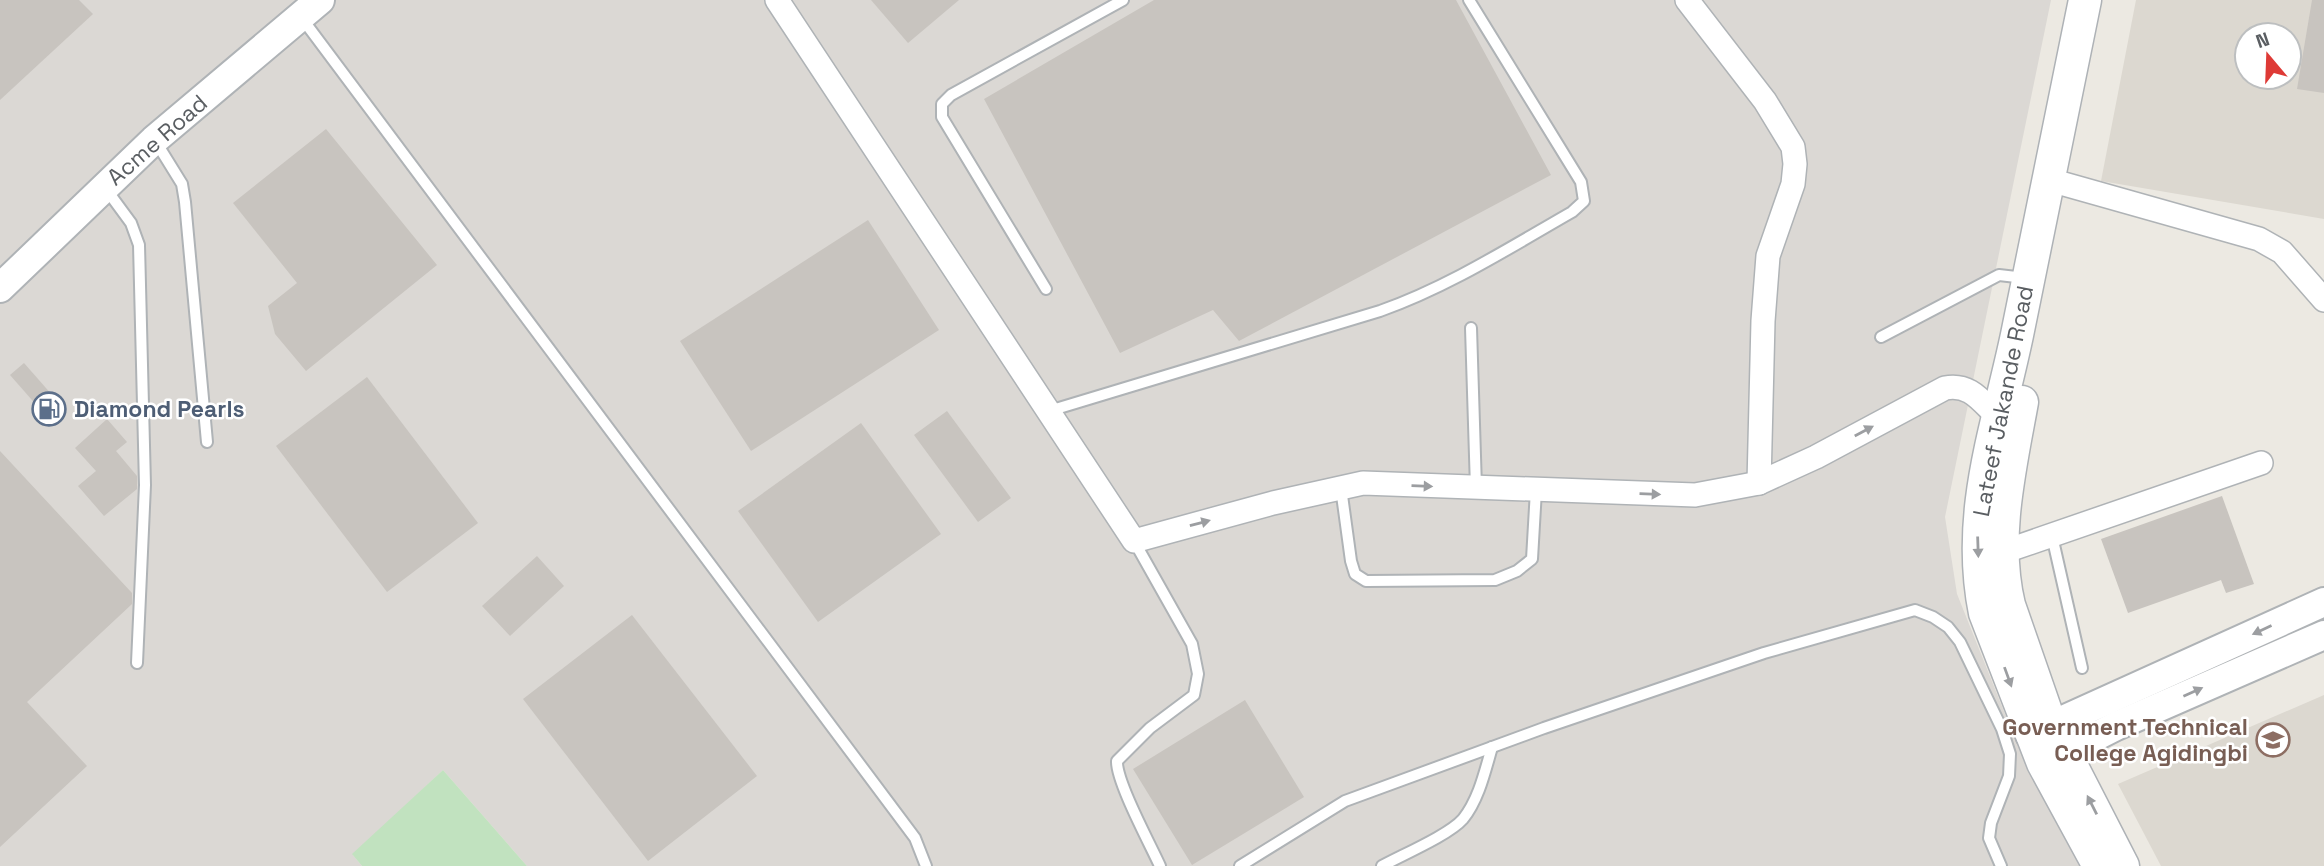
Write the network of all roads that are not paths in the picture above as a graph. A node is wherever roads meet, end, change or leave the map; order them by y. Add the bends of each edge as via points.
1 (777, 0) edge
2 (1123, 0) edge
3 (1469, 0) edge
4 (1687, 0) edge
5 (2085, 0) edge
6 (2106, 0) edge
7 (310, 8) edge
8 (154, 140) junction
9 (2064, 184) junction
10 (104, 186) junction
11 (2028, 279) junction
12 (0, 288) edge
13 (1046, 289) dead end
14 (2324, 300) edge
15 (1471, 328) dead end
16 (1881, 337) dead end
17 (1049, 411) junction
18 (1998, 417) junction
19 (207, 442) dead end
20 (2261, 463) dead end
21 (1759, 483) junction
22 (1341, 488) junction
23 (1476, 488) junction
24 (1536, 490) junction
25 (2052, 536) junction
26 (1134, 541) junction
27 (2003, 552) junction
28 (2324, 602) edge
29 (2324, 635) edge
30 (137, 663) dead end
31 (2082, 668) dead end
32 (2047, 744) junction
33 (1492, 747) junction
34 (926, 866) edge
35 (1160, 866) edge
36 (1240, 866) edge
37 (1382, 866) edge
38 (2001, 866) edge
39 (2099, 866) edge
40 (2123, 866) edge

1 - 17 street
2 - 13 lane via 942,104 942,117
3 - 17 lane via 1581,182 1584,201 1418,298
4 - 21 street via 1765,101 1793,147 1793,184 1768,256
5 - 11 main road, Lateef Jakande Road
6 - 9 main road, Lateef Jakande Road
7 - 8 street, Acme Road
7 - 34 lane via 915,838
8 - 10 street, Acme Road
8 - 19 lane via 182,184
9 - 14 street via 2259,239 2282,252
9 - 27 main road, Lateef Jakande Road via 2015,441
10 - 12 street, Acme Road
10 - 30 lane via 131,223 139,245 145,485
11 - 16 lane via 1999,275
11 - 18 main road, Lateef Jakande Road
15 - 23 lane
17 - 26 street
21 -> 18 street via 1945,388 1968,389
18 -> 32 main road, Lateef Jakande Road via 1978,529 1980,587 1985,612
20 - 25 street
24 -> 21 street via 1695,495
22 -> 23 street via 1363,483
22 - 24 lane via 1351,561 1355,574 1366,581 1494,580 1517,571 1532,558
26 -> 22 street
23 - 24 street
25 - 27 street
25 - 31 lane
26 - 35 lane via 1192,645 1198,674 1194,695 1150,728 1117,761 1116,768
27 - 32 main road, Lateef Jakande Road via 2008,605
28 -> 32 street
32 -> 29 street via 2116,726
32 - 39 main road, Lateef Jakande Road
40 -> 32 main road, Lateef Jakande Road
33 - 36 lane via 1345,801
33 - 37 lane via 1480,789 1462,820
33 - 38 lane via 1764,653 1915,610 1948,627 1960,642 2002,729 2010,754 2009,776 1989,838

